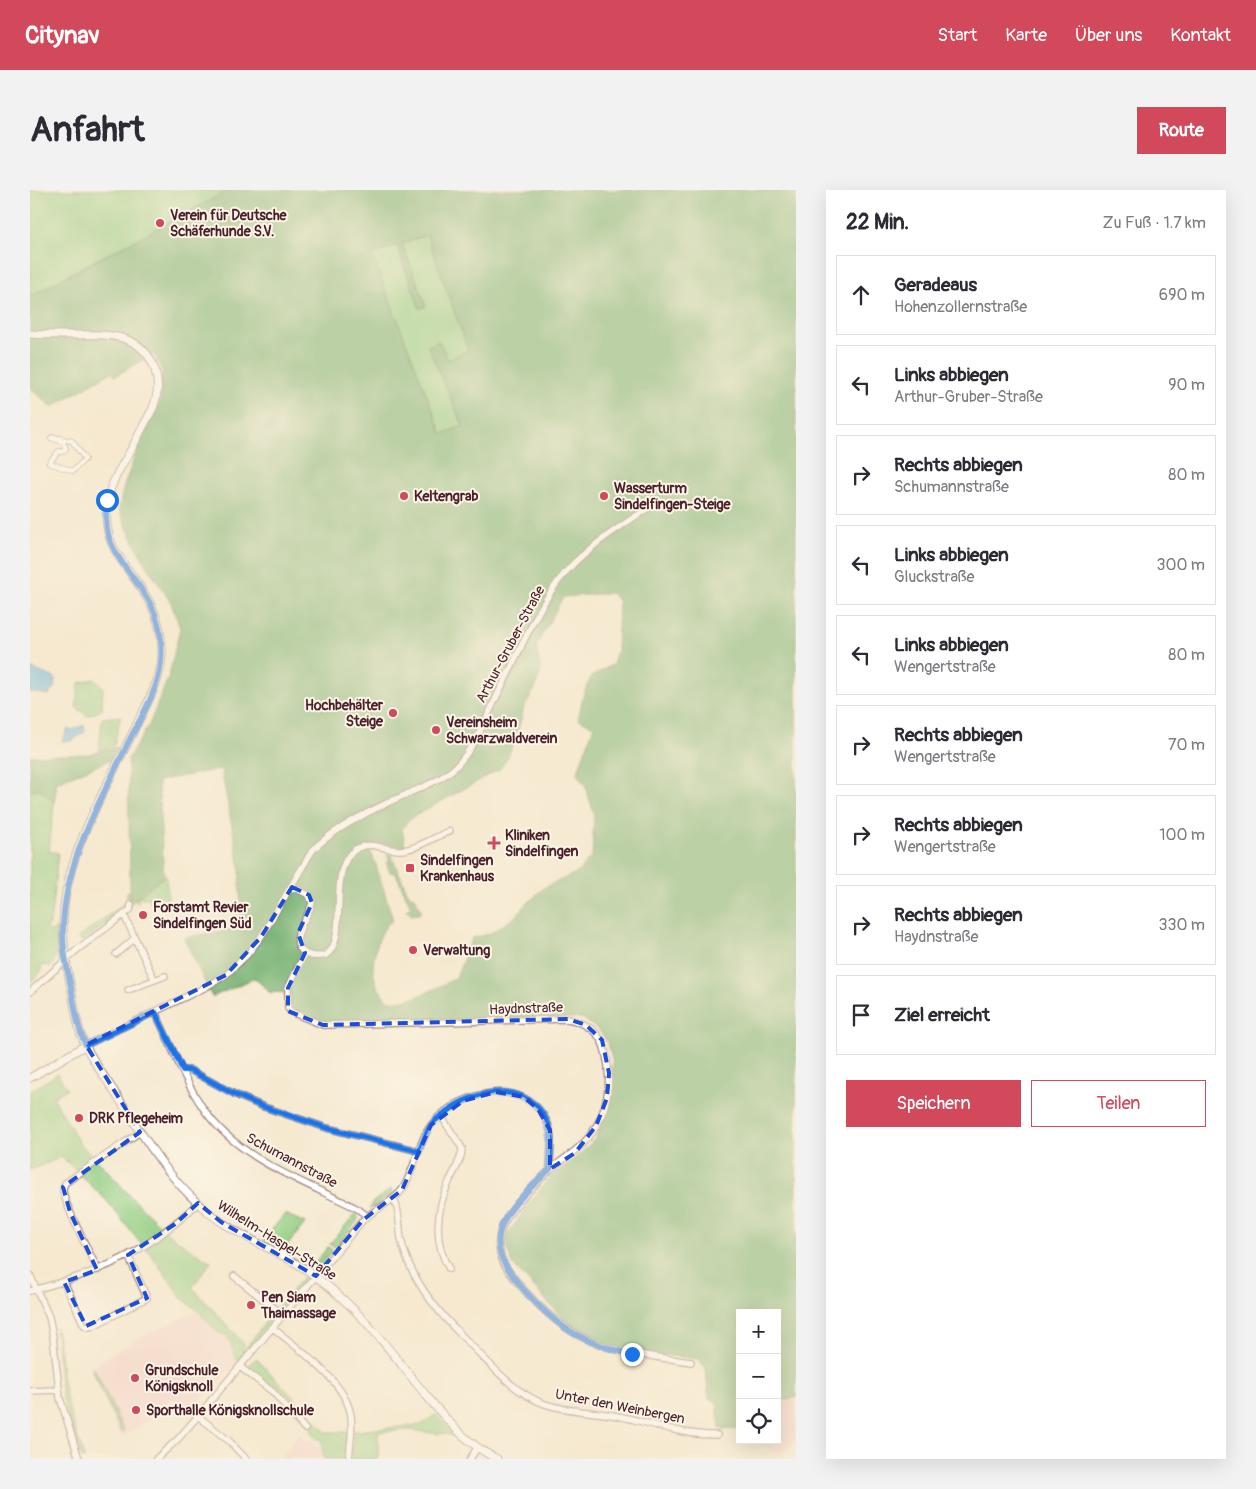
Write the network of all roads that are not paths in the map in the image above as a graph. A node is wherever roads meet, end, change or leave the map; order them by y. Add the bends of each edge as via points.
1 (30, 334) edge
2 (48, 462) joint
3 (647, 508) dead end
4 (450, 832) dead end
5 (292, 887) junction
6 (131, 906) dead end
7 (124, 915) junction
8 (135, 938) junction
9 (305, 953) junction
10 (116, 954) dead end
11 (66, 961) junction
12 (165, 976) dead end
13 (154, 980) junction
14 (128, 990) dead end
15 (30, 992) edge
16 (155, 1012) junction
17 (86, 1045) junction
18 (183, 1070) junction
19 (30, 1078) edge
20 (441, 1116) junction
21 (140, 1132) junction
22 (419, 1152) junction
23 (550, 1169) junction
24 (394, 1199) junction
25 (198, 1203) junction
26 (367, 1216) junction
27 (128, 1255) junction
28 (449, 1269) dead end
29 (98, 1270) junction
30 (30, 1275) edge
31 (234, 1276) dead end
32 (316, 1276) junction
33 (64, 1282) junction
34 (38, 1289) junction
35 (30, 1292) edge
36 (284, 1315) junction
37 (272, 1328) junction
38 (691, 1362) dead end
39 (240, 1367) junction
40 (58, 1390) junction
41 (30, 1391) edge
42 (198, 1416) junction
43 (305, 1429) dead end
44 (717, 1435) dead end
45 (477, 1448) junction
46 (80, 1459) edge
47 (156, 1459) edge
48 (246, 1459) edge
49 (348, 1459) edge
50 (470, 1459) edge
51 (497, 1459) edge

1 - 11 street, Wilhelm-Haspel-Straße via 122,337 145,352 156,373 158,387 152,408 113,482 106,515 107,531 115,553 154,610 159,626 161,663 152,692 71,869 64,909
2 - 2 street via 73,471 85,459 72,441 53,437 63,442 66,449
3 - 5 street, Arthur-Gruber-Straße via 597,543 562,577 541,609 474,742 460,763 443,776 323,840 312,851
4 - 9 street via 407,849 370,845 352,852 341,875 335,944 322,956
5 - 9 street via 311,898 311,908 298,933 299,944
5 - 16 street, Arthur-Gruber-Straße via 262,937 226,975
6 - 7 street
7 - 8 street
7 - 11 street
8 - 10 street
8 - 13 street
9 - 23 street, Haydnstraße via 288,988 288,1008 319,1024 568,1019 592,1029 602,1040 606,1054 607,1098 591,1135 574,1153
11 - 15 street
11 - 17 street, Wilhelm-Haspel-Straße
12 - 13 street
13 - 14 street
16 - 17 street, Arthur-Gruber-Straße
16 - 18 street, Schumannstraße
17 - 19 street, Arthur-Gruber-Straße
17 - 21 street, Wilhelm-Haspel-Straße
18 - 22 street via 190,1070 236,1095 301,1120
18 - 26 street, Schumannstraße via 215,1125 242,1149
20 - 22 street via 431,1125
20 - 23 street via 463,1101 480,1095 506,1093 524,1098 538,1109 550,1130
20 - 28 street via 462,1148 445,1191 437,1231 440,1249
21 - 25 street, Wilhelm-Haspel-Straße via 160,1162
21 - 29 street via 63,1187 70,1212
22 - 24 street via 408,1179
23 - 38 street, Haydnstraße via 523,1196 499,1233 499,1247 508,1270 559,1324 581,1337 619,1352
24 - 26 street
24 - 44 street, Unter den Weinbergen via 405,1252 426,1294 440,1313 516,1388 530,1398 558,1408
25 - 27 street via 175,1224
25 - 32 street, Wilhelm-Haspel-Straße via 229,1226
26 - 32 street
27 - 29 street
27 - 33 street via 147,1298 92,1326 84,1325
29 - 33 street
30 - 34 street
31 - 36 street
32 - 36 street
32 - 45 street, Wilhelm-Haspel-Straße via 352,1308 450,1423
33 - 34 street
34 - 35 street
34 - 40 street via 53,1337
36 - 37 street
37 - 39 street
37 - 49 street via 324,1372 345,1399 352,1424
39 - 42 street
39 - 43 street via 273,1392
40 - 41 street
40 - 46 street
42 - 47 street
42 - 48 street
45 - 50 street
45 - 51 street, Wilhelm-Haspel-Straße

